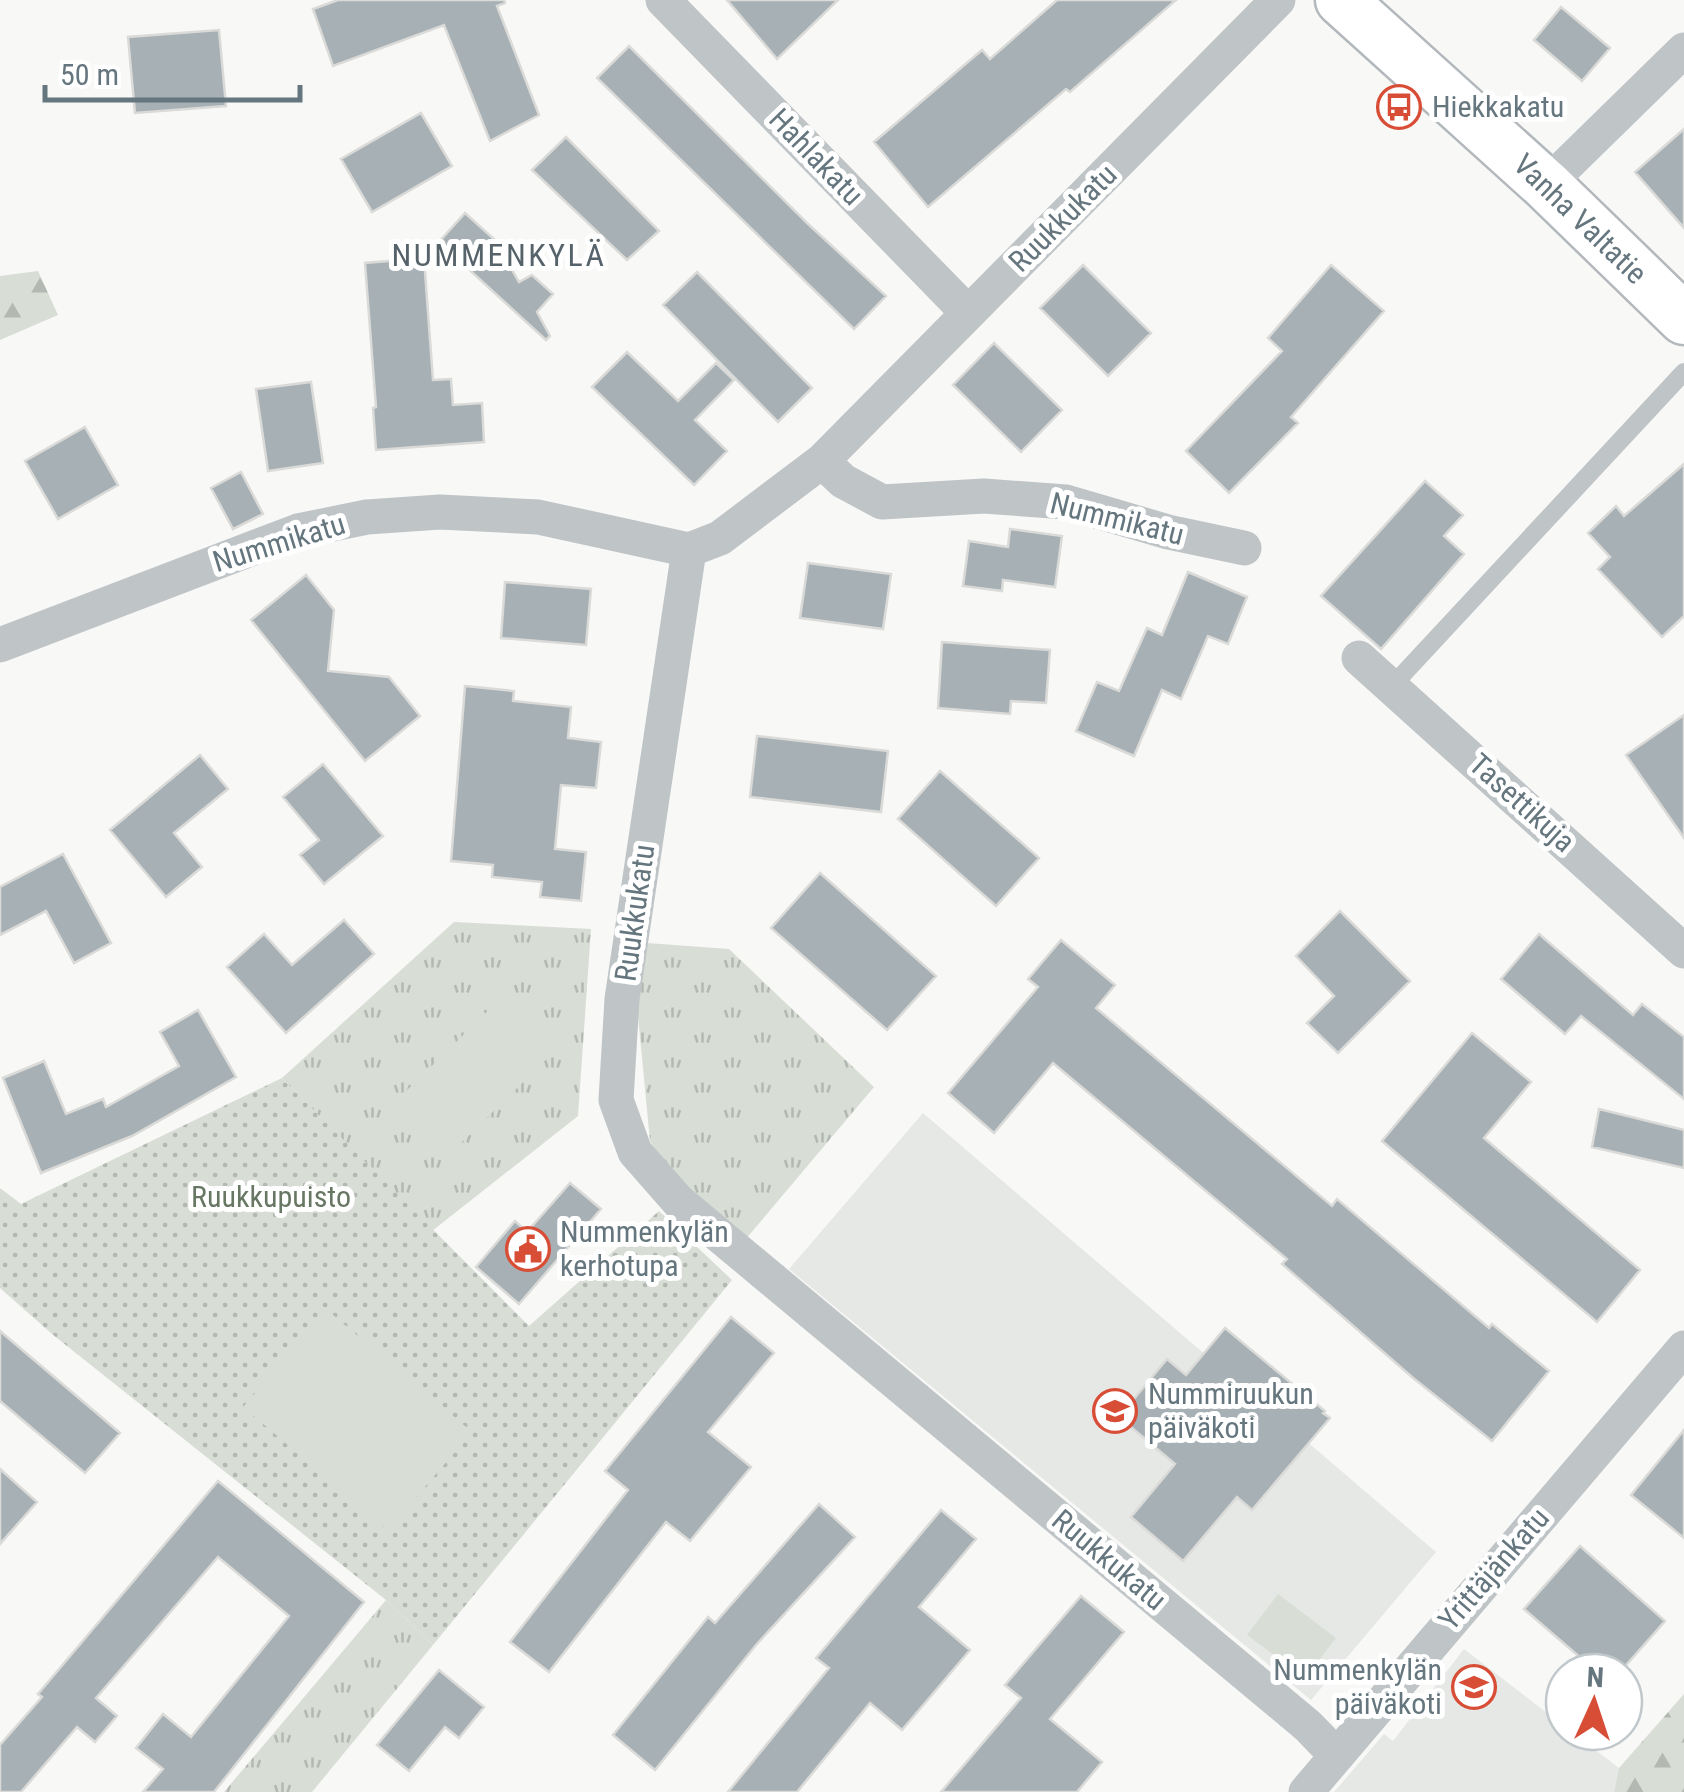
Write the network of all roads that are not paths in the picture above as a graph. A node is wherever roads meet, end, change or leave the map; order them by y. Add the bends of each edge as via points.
1 (664, 0) edge
2 (1341, 0) edge
3 (1276, 2) edge
4 (1684, 50) edge
5 (1546, 185) junction
6 (968, 313) junction
7 (1684, 318) edge
8 (1684, 372) edge
9 (822, 461) junction
10 (1244, 548) dead end
11 (689, 550) junction
12 (0, 645) edge
13 (1359, 658) dead end
14 (1392, 686) junction
15 (1684, 950) edge
16 (1684, 1348) edge
17 (1336, 1755) junction
18 (1306, 1792) edge

1 - 6 street, Hahlakatu
2 - 5 street, Vanha Valtatie
3 - 6 street, Ruukkukatu
4 - 5 street
5 - 7 street, Vanha Valtatie
6 - 9 street, Ruukkukatu
8 - 14 lane
9 - 10 street, Nummikatu via 882,502 984,496 1066,502
9 - 11 street, Ruukkukatu via 720,538
11 - 12 street, Nummikatu via 538,517 367,517 298,531
11 - 17 street, Ruukkukatu via 622,999 616,1100 635,1152 718,1236
13 - 14 street, Tasettikuja
14 - 15 street, Tasettikuja
16 - 17 street, Yrittäjänkatu
17 - 18 street, Yrittäjänkatu

